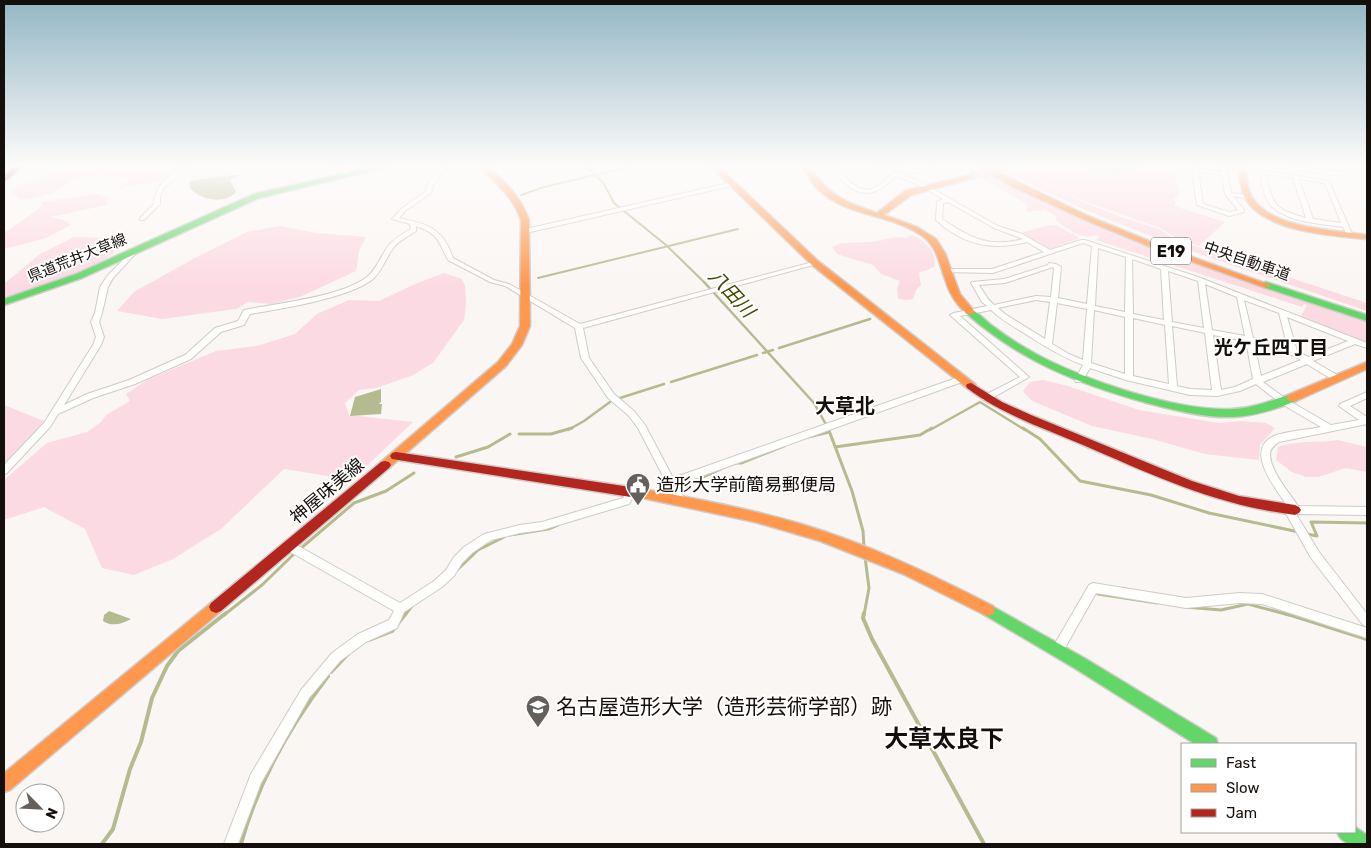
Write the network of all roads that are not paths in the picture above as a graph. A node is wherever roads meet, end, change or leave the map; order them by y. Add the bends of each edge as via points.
1 (154, 207) edge
2 (232, 207) edge
3 (408, 207) edge
4 (521, 207) edge
5 (634, 207) edge
6 (756, 207) edge
7 (854, 207) edge
8 (890, 207) edge
9 (940, 207) edge
10 (960, 207) edge
11 (1059, 207) edge
12 (1072, 207) edge
13 (1205, 207) edge
14 (1237, 207) edge
15 (1258, 207) edge
16 (1275, 207) edge
17 (1305, 207) edge
18 (1338, 207) edge
19 (880, 215) junction
20 (142, 219) dead end
21 (1310, 220) junction
22 (416, 224) junction
23 (1348, 230) junction
24 (526, 231) junction
25 (1367, 237) edge
26 (1028, 240) junction
27 (1095, 246) junction
28 (135, 251) junction
29 (1049, 252) junction
30 (1038, 256) junction
31 (1129, 258) junction
32 (814, 263) junction
33 (1054, 265) junction
34 (1164, 268) junction
35 (946, 271) junction
36 (1201, 280) junction
37 (526, 296) junction
38 (1240, 296) junction
39 (1055, 300) junction
40 (4, 302) edge
41 (991, 306) junction
42 (1091, 308) junction
43 (969, 311) junction
44 (1282, 312) junction
45 (1367, 313) edge
46 (1129, 316) junction
47 (1367, 318) edge
48 (1168, 323) junction
49 (579, 327) junction
50 (1208, 332) junction
51 (1249, 340) junction
52 (1355, 341) junction
53 (1048, 346) junction
54 (1367, 346) edge
55 (1293, 352) junction
56 (1307, 361) junction
57 (1367, 364) edge
58 (1088, 365) junction
59 (1129, 378) junction
60 (1336, 378) junction
61 (962, 379) junction
62 (1078, 380) junction
63 (1258, 382) junction
64 (1173, 388) junction
65 (1217, 393) junction
66 (1367, 395) edge
67 (986, 398) junction
68 (1283, 401) junction
69 (56, 412) junction
70 (1367, 421) edge
71 (1329, 428) junction
72 (396, 456) junction
73 (4, 471) edge
74 (671, 483) junction
75 (631, 492) junction
76 (680, 500) junction
77 (1292, 510) junction
78 (1367, 511) edge
79 (289, 546) junction
80 (400, 609) junction
81 (1367, 622) edge
82 (1367, 633) edge
83 (1057, 651) junction
84 (1208, 743) edge
85 (4, 784) edge
86 (1348, 833) edge
87 (231, 844) edge
88 (1365, 844) edge

1 - 20 street
2 - 28 main road, 県道荒井大草線
3 - 22 street via 395,220
4 - 24 main road, 神屋味美線
5 - 24 street
6 - 32 main road
7 - 19 main road
8 - 19 main road
9 - 26 street via 939,220 974,241 1002,246
10 - 26 street
11 - 47 main road, 中央自動車道 / E19 via 1117,231
12 - 45 main road, 中央自動車道 / E19 via 1144,236
13 - 14 street via 1229,214 1242,211
15 - 23 main road via 1278,219 1305,226
16 - 21 street
17 - 21 street
18 - 23 street
19 - 35 main road via 926,236 939,250
21 - 23 street
22 - 37 street via 442,240 450,259
22 - 69 street via 412,225 414,230 392,245 365,282 247,312 241,323 218,330 188,357
23 - 25 main road
24 - 37 main road, 神屋味美線
26 - 29 street
27 - 29 street via 1083,241
27 - 31 street
27 - 42 street
28 - 40 main road, 県道荒井大草線 via 79,276
28 - 69 street via 104,288 95,322 100,337
29 - 30 street
30 - 33 street
30 - 35 street via 985,272
31 - 34 street
31 - 46 street
32 - 49 street
32 - 61 main road
33 - 39 street via 1058,267
33 - 41 street via 1005,281 974,283
34 - 36 street
34 - 48 street
35 - 43 main road via 953,291
36 - 38 street
36 - 50 street
37 - 49 street
37 - 72 main road, 神屋味美線 via 525,326 517,345 502,364
38 - 44 street
38 - 51 street
39 - 41 street via 1036,298
39 - 42 street
39 - 53 street
41 - 43 street
41 - 53 street
42 - 46 street
42 - 58 street
43 - 62 main road via 1036,359
43 - 67 street via 954,315 1025,377
44 - 52 street
44 - 55 street
46 - 48 street
46 - 59 street
48 - 50 street
48 - 64 street
49 - 74 street via 585,358 611,396 642,427
50 - 51 street
50 - 65 street
51 - 55 street
51 - 63 street
52 - 54 street
52 - 56 street
53 - 58 street
55 - 56 street
56 - 60 street
56 - 63 street
57 - 60 main road
58 - 59 street
58 - 62 street
59 - 64 street
60 - 68 main road
61 - 67 main road
61 - 74 street
62 - 68 main road via 1114,392 1213,413 1258,410
63 - 65 street
63 - 68 street
64 - 65 street
66 - 70 street via 1343,406
67 - 77 main road via 1009,411 1194,489 1238,503
68 - 71 street
69 - 73 street
70 - 71 street
71 - 77 street via 1276,439 1265,453 1269,470
72 - 75 main road
72 - 79 main road, 神屋味美線
74 - 76 street
75 - 76 main road
75 - 80 street via 626,501 542,526 488,537 468,550 438,584
76 - 83 main road via 793,526 856,547 959,594
77 - 78 street
77 - 81 street via 1315,555
79 - 80 street
79 - 85 main road, 神屋味美線
80 - 87 street via 393,624 362,638 336,657 305,694 256,779
82 - 83 street via 1262,599 1186,604 1093,588
83 - 84 main road
86 - 88 main road

